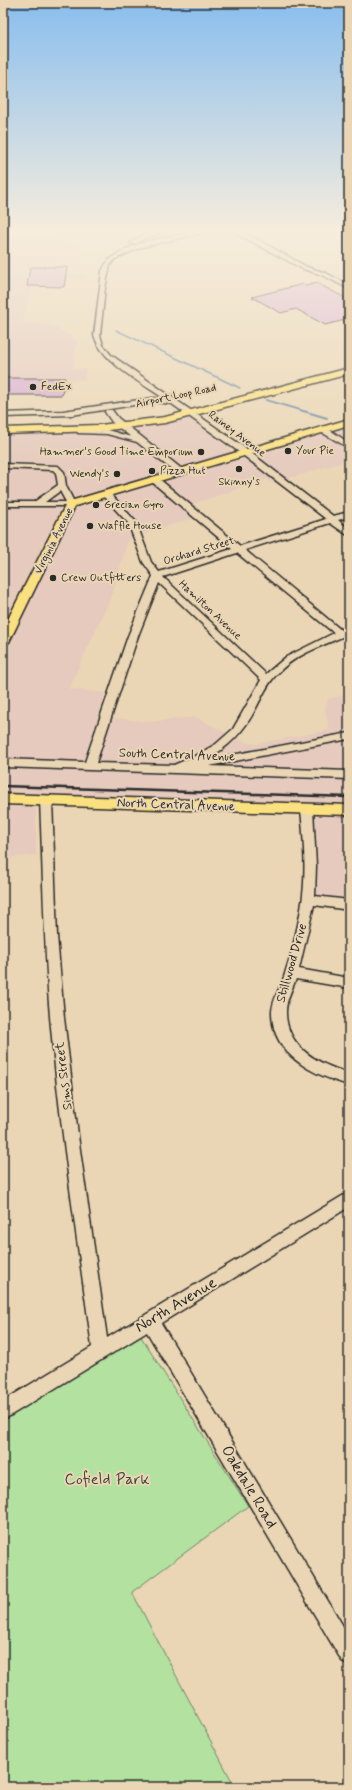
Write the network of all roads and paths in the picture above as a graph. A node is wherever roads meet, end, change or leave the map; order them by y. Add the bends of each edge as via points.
1 (100, 313) edge
2 (349, 365) edge
3 (349, 371) edge
4 (156, 389) junction
5 (153, 400) junction
6 (184, 409) junction
7 (64, 413) junction
8 (3, 415) edge
9 (112, 416) junction
10 (349, 422) edge
11 (3, 424) edge
12 (123, 426) junction
13 (3, 430) edge
14 (70, 430) junction
15 (324, 430) junction
16 (349, 446) edge
17 (150, 448) junction
18 (245, 453) junction
19 (3, 466) edge
20 (180, 472) junction
21 (155, 480) junction
22 (62, 486) junction
23 (106, 494) junction
24 (3, 504) edge
25 (36, 504) junction
26 (71, 504) junction
27 (349, 514) edge
28 (332, 520) junction
29 (349, 532) edge
30 (240, 550) junction
31 (157, 576) junction
32 (345, 632) edge
33 (3, 642) edge
34 (266, 679) junction
35 (234, 734) junction
36 (349, 736) edge
37 (241, 757) junction
38 (3, 763) edge
39 (89, 766) junction
40 (173, 769) junction
41 (247, 772) junction
42 (349, 775) edge
43 (3, 799) edge
44 (46, 800) junction
45 (307, 809) junction
46 (349, 810) edge
47 (309, 900) junction
48 (349, 905) edge
49 (291, 973) junction
50 (349, 983) edge
51 (349, 1079) edge
52 (349, 1199) edge
53 (150, 1321) junction
54 (101, 1351) junction
55 (3, 1411) edge
56 (349, 1654) edge

1 - 4 street, Rainey Avenue via 97,337 100,345 106,353
2 - 6 main road, Airport Loop Road
3 - 6 main road, Airport Loop Road
4 - 5 street via 158,396
4 - 6 street, Rainey Avenue
5 - 6 street via 163,400
5 - 7 street
5 - 9 street via 115,407
6 - 9 main road, Airport Loop Road
6 - 12 main road, Airport Loop Road
6 - 18 street, Rainey Avenue
7 - 8 street
7 - 9 street
9 - 11 main road, Airport Loop Road via 82,423
9 - 12 street
10 - 15 main road, Virginia Avenue
12 - 14 main road, Airport Loop Road
12 - 17 street
13 - 14 main road, Airport Loop Road
14 - 17 street, Airport Loop Road via 117,434 134,439
15 - 16 street
15 - 18 main road, Virginia Avenue
17 - 20 street
18 - 20 main road, Virginia Avenue
18 - 28 street, Rainey Avenue
19 - 22 street via 55,468 60,472
20 - 21 main road, Virginia Avenue
21 - 23 main road, Virginia Avenue
21 - 30 street
22 - 25 street
22 - 26 street
23 - 26 main road, Virginia Avenue
23 - 31 street, Hamilton Avenue via 132,522 147,562
24 - 25 street
25 - 26 street
26 - 33 main road, Virginia Avenue
27 - 28 street, Orchard Street
28 - 29 street, Rainey Avenue
28 - 30 street, Orchard Street
30 - 31 street, Orchard Street
30 - 32 street
31 - 34 street, Hamilton Avenue
31 - 39 street, Orchard Street via 133,636
32 - 34 street via 286,662
34 - 35 street via 245,720
35 - 37 street
35 - 40 street via 209,756
36 - 37 street
37 - 40 street
37 - 41 street
38 - 39 street, South Central Avenue
39 - 40 street, South Central Avenue
40 - 41 street, South Central Avenue
41 - 42 street, South Central Avenue
43 - 44 main road, North Central Avenue
44 - 45 main road, North Central Avenue
44 - 54 street, Sims Street via 57,1018
45 - 46 main road, North Central Avenue
45 - 47 street, Stillwood Drive
47 - 48 street
47 - 49 street, Stillwood Drive via 301,941
49 - 50 street
49 - 51 street, Stillwood Drive via 279,1011 280,1025 287,1041 301,1058 319,1070
52 - 53 street, North Avenue
53 - 54 street, North Avenue
53 - 56 street, Oakdale Road
54 - 55 street, North Avenue

